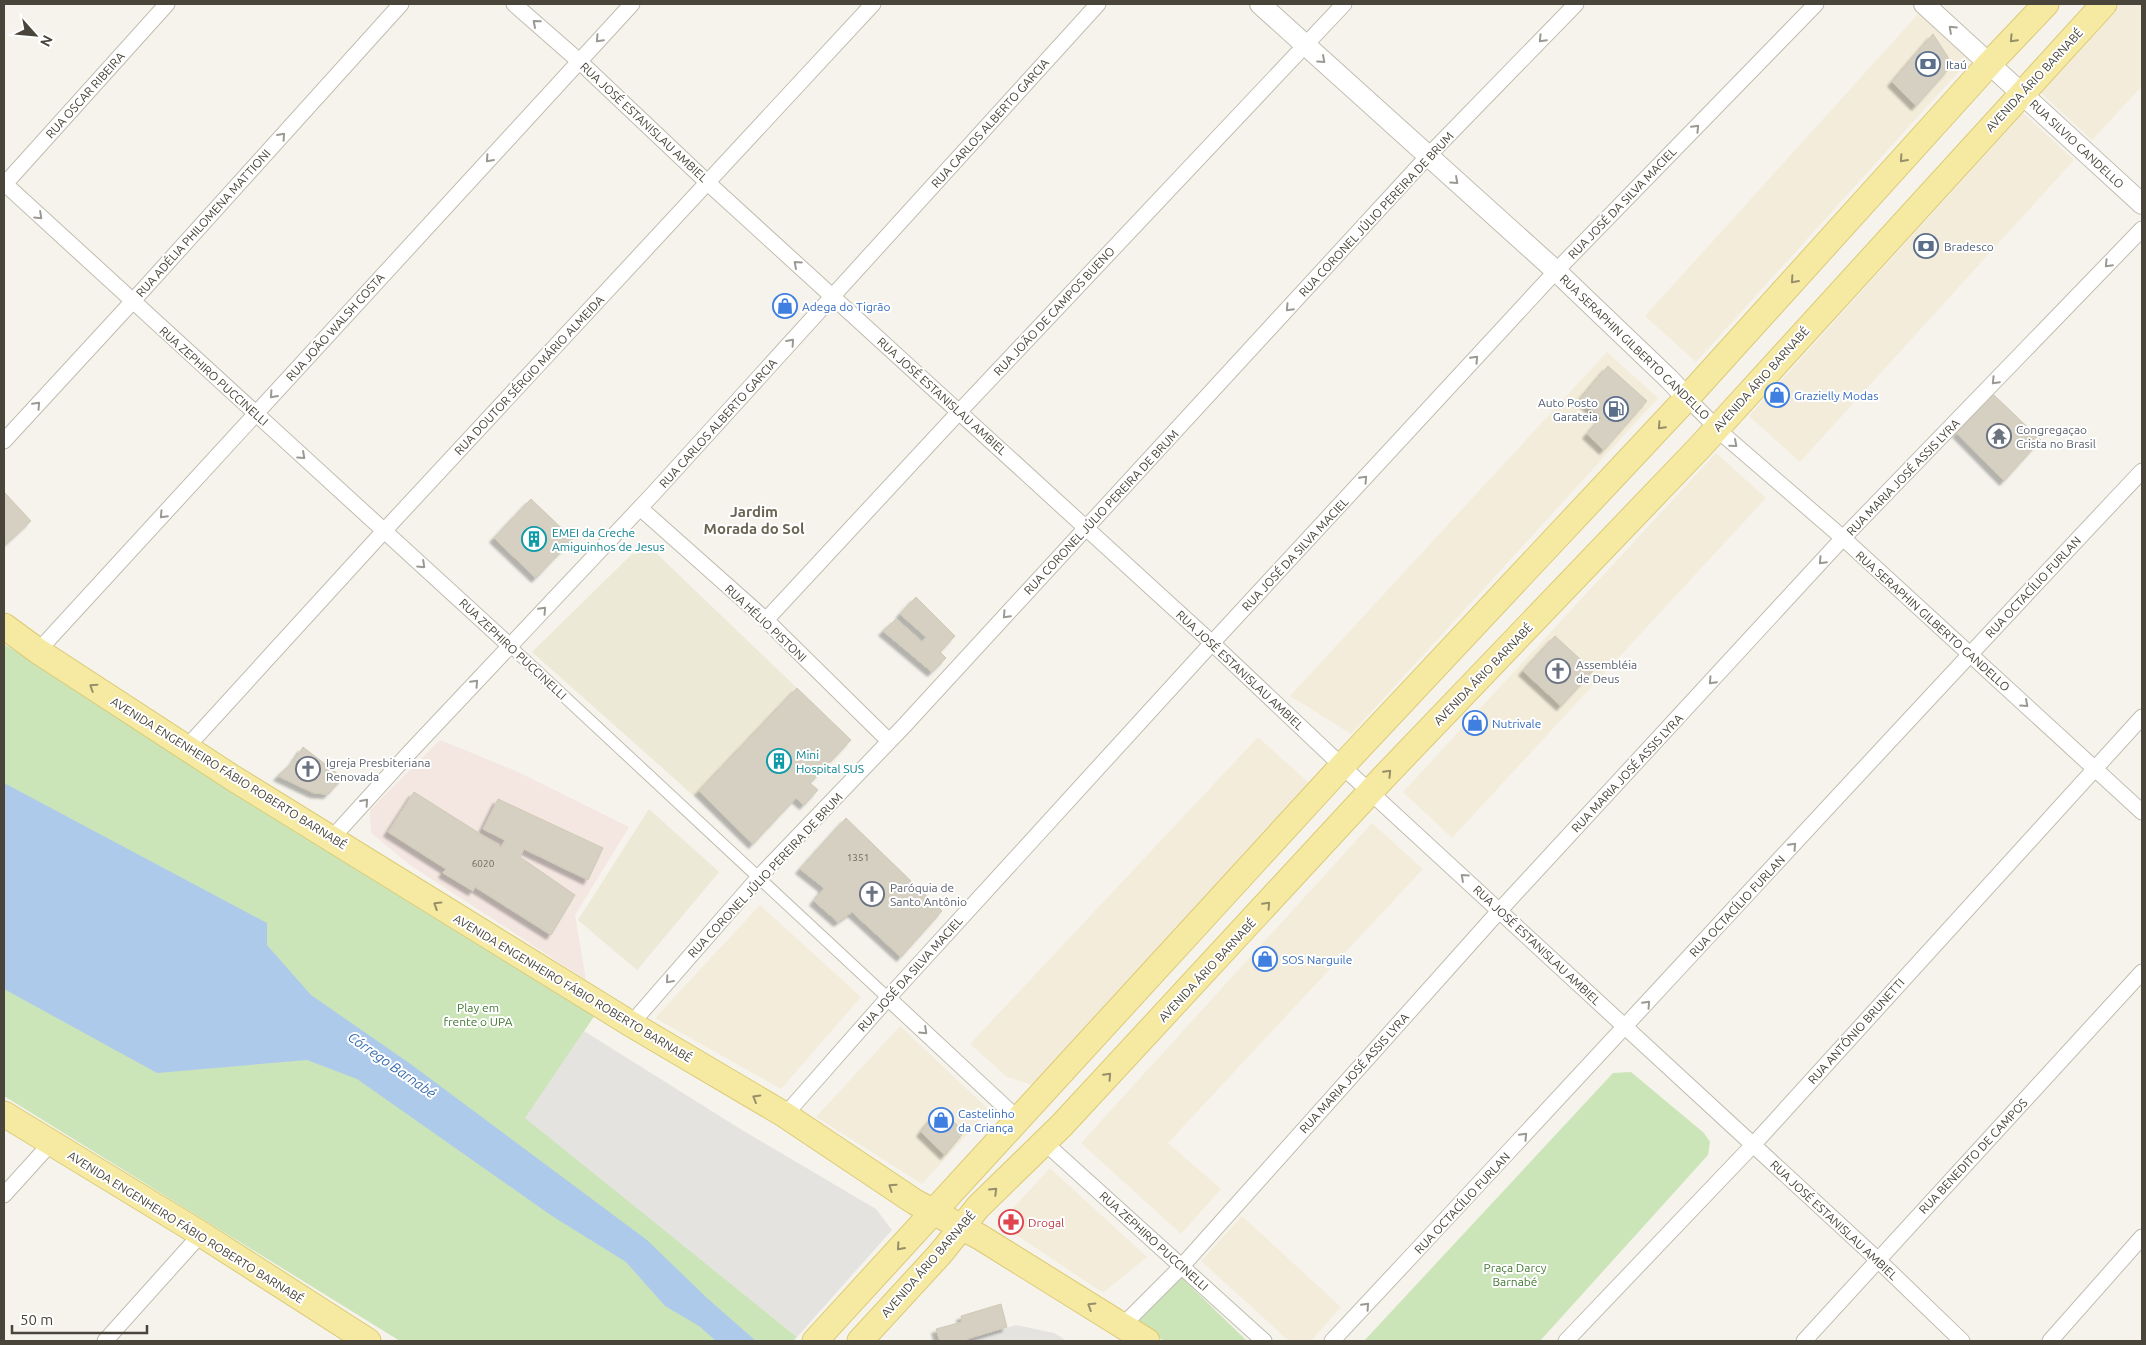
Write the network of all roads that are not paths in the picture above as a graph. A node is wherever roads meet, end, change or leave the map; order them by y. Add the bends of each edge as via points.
1 (166, 4) edge
2 (400, 4) edge
3 (514, 4) edge
4 (632, 4) edge
5 (873, 4) edge
6 (1098, 4) edge
7 (1260, 4) edge
8 (1344, 4) edge
9 (1576, 4) edge
10 (1816, 4) edge
11 (1924, 4) edge
12 (2046, 4) edge
13 (2104, 4) edge
14 (1304, 45) junction
15 (579, 61) junction
16 (1989, 64) junction
17 (2022, 93) junction
18 (1428, 156) junction
19 (708, 183) junction
20 (4, 184) edge
21 (2142, 204) edge
22 (2142, 229) edge
23 (1556, 271) junction
24 (833, 297) junction
25 (132, 302) junction
26 (1687, 398) junction
27 (959, 412) junction
28 (256, 414) junction
29 (1717, 427) junction
30 (4, 441) edge
31 (2142, 471) edge
32 (640, 508) junction
33 (1086, 528) junction
34 (384, 531) junction
35 (1843, 538) junction
36 (766, 620) junction
37 (4, 626) edge
38 (1212, 643) junction
39 (510, 646) junction
40 (38, 651) junction
41 (1969, 654) junction
42 (2142, 717) edge
43 (890, 741) junction
44 (186, 748) junction
45 (1342, 766) junction
46 (2094, 767) junction
47 (1371, 792) junction
48 (2142, 812) edge
49 (332, 838) junction
50 (759, 877) junction
51 (1500, 910) junction
52 (2142, 972) edge
53 (888, 998) junction
54 (630, 1024) junction
55 (1626, 1027) junction
56 (4, 1114) edge
57 (785, 1114) junction
58 (1018, 1120) junction
59 (1044, 1142) junction
60 (51, 1143) junction
61 (1753, 1144) junction
62 (4, 1195) edge
63 (934, 1212) junction
64 (961, 1226) junction
65 (201, 1234) junction
66 (2142, 1238) edge
67 (1877, 1259) junction
68 (1182, 1266) junction
69 (1122, 1326) junction
70 (351, 1337) edge
71 (105, 1341) edge
72 (815, 1341) edge
73 (860, 1341) edge
74 (1147, 1341) edge
75 (1264, 1341) edge
76 (1332, 1341) edge
77 (1566, 1341) edge
78 (1804, 1341) edge
79 (1962, 1341) edge
80 (2050, 1341) edge

1 - 20 street, RUA OSCAR RIBEIRA
25 -> 2 street, RUA ADÉLIA PHILOMENA MATTIONI
15 -> 3 street, RUA JOSÉ ESTANISLAU AMBIEL
4 -> 15 street, RUA JOÃO WALSH COSTA
5 - 19 street, RUA DOUTOR SÉRGIO MÁRIO ALMEIDA
6 - 24 street, RUA CARLOS ALBERTO GARCIA
7 - 14 street, RUA SERAPHIN GILBERTO CANDELLO
8 - 14 street, RUA JOÃO DE CAMPOS BUENO
9 -> 18 street, RUA CORONEL JÚLIO PEREIRA DE BRUM
23 -> 10 street, RUA JOSÉ DA SILVA MACIEL
16 -> 11 street, RUA SILVIO CANDELLO
12 -> 16 main road
13 - 17 main road, AVENIDA ÁRIO BARNABÉ
14 -> 18 street, RUA SERAPHIN GILBERTO CANDELLO
14 - 27 street, RUA JOÃO DE CAMPOS BUENO
15 - 19 street, RUA JOSÉ ESTANISLAU AMBIEL
15 -> 28 street, RUA JOÃO WALSH COSTA
16 - 17 street, RUA SILVIO CANDELLO
16 -> 26 main road
17 - 21 street, RUA SILVIO CANDELLO
17 - 29 main road, AVENIDA ÁRIO BARNABÉ
18 -> 23 street, RUA SERAPHIN GILBERTO CANDELLO
18 -> 33 street, RUA CORONEL JÚLIO PEREIRA DE BRUM
24 -> 19 street, RUA JOSÉ ESTANISLAU AMBIEL
19 - 34 street, RUA DOUTOR SÉRGIO MÁRIO ALMEIDA
20 -> 25 street, RUA ZEPHIRO PUCCINELLI
22 -> 35 street, RUA MARIA JOSÉ ASSIS LYRA
23 - 26 street, RUA SERAPHIN GILBERTO CANDELLO
38 -> 23 street, RUA JOSÉ DA SILVA MACIEL
24 - 27 street, RUA JOSÉ ESTANISLAU AMBIEL
32 -> 24 street, RUA CARLOS ALBERTO GARCIA
25 - 28 street, RUA ZEPHIRO PUCCINELLI
30 -> 25 street, RUA ADÉLIA PHILOMENA MATTIONI
26 - 29 street, RUA SERAPHIN GILBERTO CANDELLO
26 -> 45 main road
27 - 33 street, RUA JOSÉ ESTANISLAU AMBIEL
27 - 36 street, RUA JOÃO DE CAMPOS BUENO
28 -> 34 street, RUA ZEPHIRO PUCCINELLI
28 -> 40 street, RUA JOÃO WALSH COSTA
29 -> 35 street, RUA SERAPHIN GILBERTO CANDELLO
47 -> 29 main road, AVENIDA ÁRIO BARNABÉ
31 - 41 street, RUA OCTACÍLIO FURLAN
32 - 36 street, RUA HÉLIO PISTONI
39 -> 32 street, RUA CARLOS ALBERTO GARCIA
33 - 38 street, RUA JOSÉ ESTANISLAU AMBIEL
33 -> 43 street, RUA CORONEL JÚLIO PEREIRA DE BRUM
34 -> 39 street, RUA ZEPHIRO PUCCINELLI
34 - 44 street, RUA DOUTOR SÉRGIO MÁRIO ALMEIDA
35 - 41 street, RUA SERAPHIN GILBERTO CANDELLO
35 -> 51 street, RUA MARIA JOSÉ ASSIS LYRA
36 - 43 street, RUA HÉLIO PISTONI
37 - 40 main road, AVENIDA ENGENHEIRO FÁBIO ROBERTO BARNABÉ
38 - 45 street, RUA JOSÉ ESTANISLAU AMBIEL
38 - 53 street, RUA JOSÉ DA SILVA MACIEL
49 -> 39 street, RUA CARLOS ALBERTO GARCIA
39 - 50 street, RUA ZEPHIRO PUCCINELLI
44 -> 40 main road, AVENIDA ENGENHEIRO FÁBIO ROBERTO BARNABÉ
41 -> 46 street, RUA SERAPHIN GILBERTO CANDELLO
55 -> 41 street, RUA OCTACÍLIO FURLAN
42 - 46 street, RUA ANTÔNIO BRUNETTI
43 - 50 street, RUA CORONEL JÚLIO PEREIRA DE BRUM
44 - 49 main road, AVENIDA ENGENHEIRO FÁBIO ROBERTO BARNABÉ
45 - 47 street, RUA JOSÉ ESTANISLAU AMBIEL
45 - 58 main road
46 - 48 street, RUA SERAPHIN GILBERTO CANDELLO
46 - 61 street, RUA ANTÔNIO BRUNETTI
51 -> 47 street, RUA JOSÉ ESTANISLAU AMBIEL
59 -> 47 main road, AVENIDA ÁRIO BARNABÉ
54 -> 49 main road, AVENIDA ENGENHEIRO FÁBIO ROBERTO BARNABÉ
50 - 53 street, RUA ZEPHIRO PUCCINELLI
50 -> 54 street, RUA CORONEL JÚLIO PEREIRA DE BRUM
51 - 55 street, RUA JOSÉ ESTANISLAU AMBIEL
51 - 68 street, RUA MARIA JOSÉ ASSIS LYRA
52 - 67 street, RUA BENEDITO DE CAMPOS
53 - 57 street, RUA JOSÉ DA SILVA MACIEL
53 -> 58 street, RUA ZEPHIRO PUCCINELLI
57 -> 54 main road, AVENIDA ENGENHEIRO FÁBIO ROBERTO BARNABÉ
55 - 61 street, RUA JOSÉ ESTANISLAU AMBIEL
76 -> 55 street, RUA OCTACÍLIO FURLAN
56 - 60 main road, AVENIDA ENGENHEIRO FÁBIO ROBERTO BARNABÉ
63 -> 57 main road, AVENIDA ENGENHEIRO FÁBIO ROBERTO BARNABÉ
58 - 63 main road
64 -> 59 main road, AVENIDA ÁRIO BARNABÉ
59 - 68 street, RUA ZEPHIRO PUCCINELLI
60 - 62 street
60 - 65 main road, AVENIDA ENGENHEIRO FÁBIO ROBERTO BARNABÉ
61 - 67 street, RUA JOSÉ ESTANISLAU AMBIEL
61 - 77 street, RUA ANTÔNIO BRUNETTI
63 - 64 main road, AVENIDA ENGENHEIRO FÁBIO ROBERTO BARNABÉ
63 -> 72 main road
69 -> 64 main road, AVENIDA ENGENHEIRO FÁBIO ROBERTO BARNABÉ
64 - 73 main road, AVENIDA ÁRIO BARNABÉ via 940,1254
65 - 70 main road, AVENIDA ENGENHEIRO FÁBIO ROBERTO BARNABÉ
65 - 71 street
66 - 80 street
67 - 78 street, RUA BENEDITO DE CAMPOS
67 - 79 street, RUA JOSÉ ESTANISLAU AMBIEL
68 - 69 street, RUA MARIA JOSÉ ASSIS LYRA
68 - 75 street, RUA ZEPHIRO PUCCINELLI
69 - 74 main road, AVENIDA ENGENHEIRO FÁBIO ROBERTO BARNABÉ

